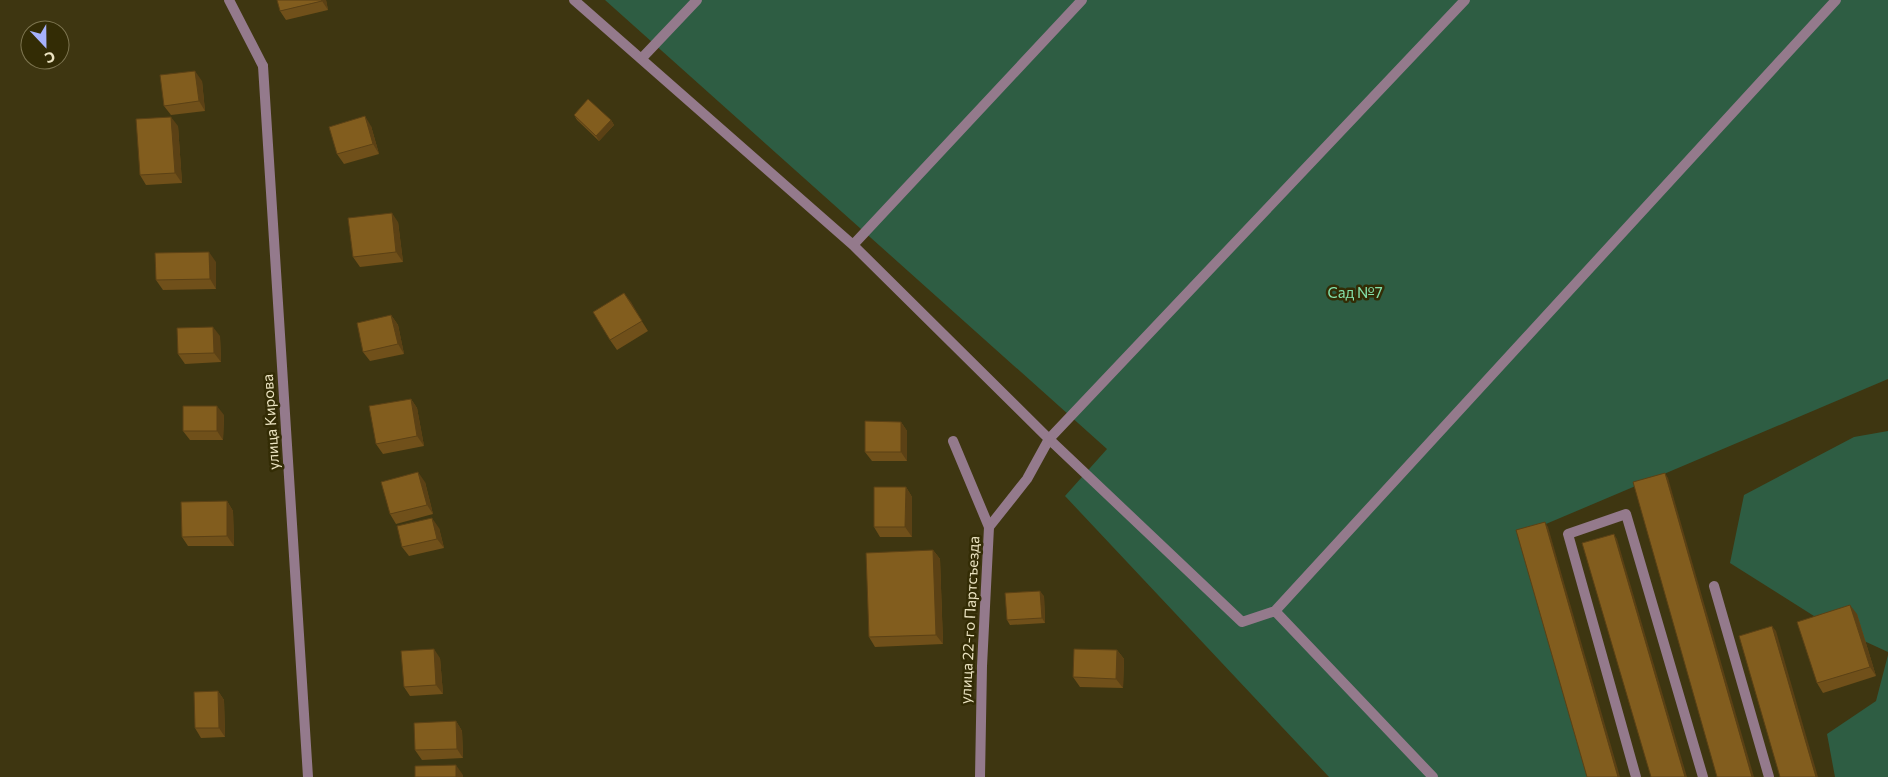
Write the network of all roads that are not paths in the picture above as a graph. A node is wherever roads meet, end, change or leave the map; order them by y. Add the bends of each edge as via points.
1 (229, 0) edge
2 (574, 0) edge
3 (697, 0) edge
4 (1082, 0) edge
5 (1465, 0) edge
6 (1836, 0) edge
7 (642, 58) junction
8 (853, 245) junction
9 (1049, 439) junction
10 (953, 442) dead end
11 (989, 527) junction
12 (1714, 586) dead end
13 (1275, 612) junction
14 (308, 777) edge
15 (980, 777) edge
16 (1434, 777) edge
17 (1636, 777) edge
18 (1703, 777) edge
19 (1769, 777) edge

1 - 14 street, улица Кирова via 262,66
2 - 7 street
3 - 7 street
4 - 8 street
5 - 9 street
6 - 13 street
7 - 8 street
8 - 9 street
9 - 11 street via 1027,479
9 - 13 street via 1242,622
10 - 11 street, улица 22-го Партсъезда
11 - 15 street, улица 22-го Партсъезда
12 - 19 street
13 - 16 street
17 - 18 street via 1568,534 1626,514

